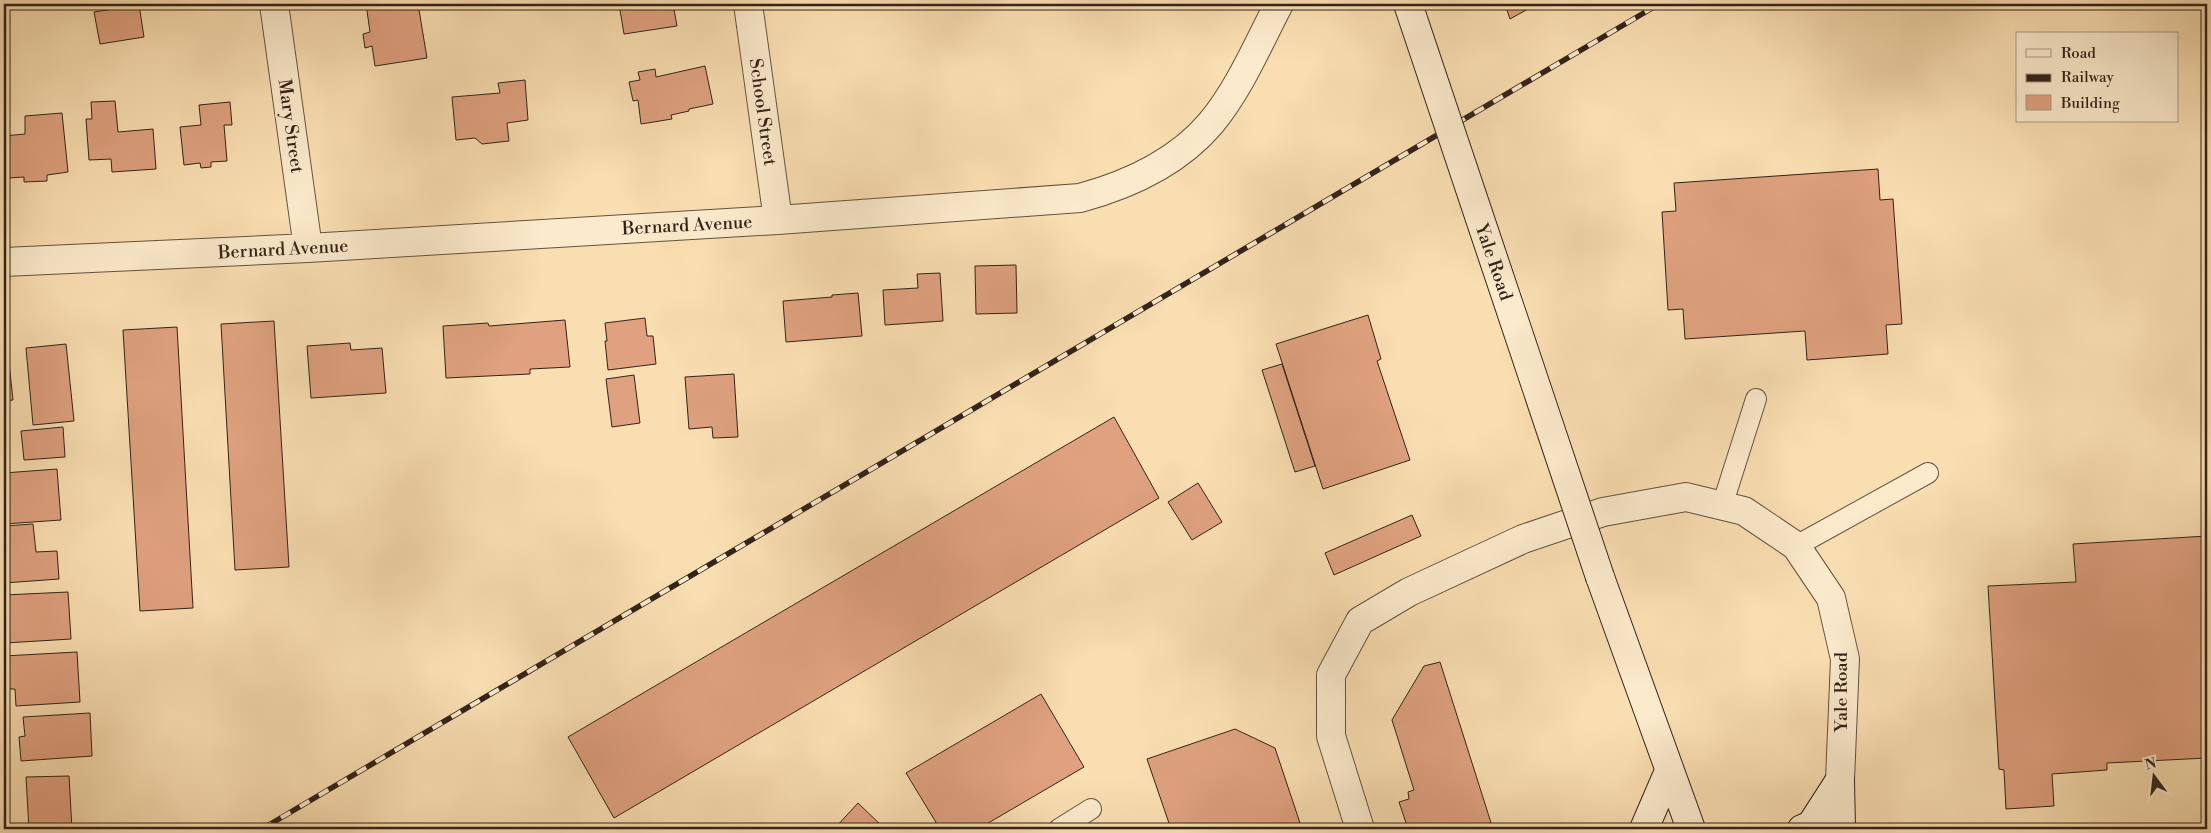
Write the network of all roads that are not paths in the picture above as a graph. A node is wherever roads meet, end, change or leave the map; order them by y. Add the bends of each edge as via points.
1 (274, 4) edge
2 (748, 4) edge
3 (1279, 4) edge
4 (1408, 4) edge
5 (778, 220) junction
6 (308, 248) junction
7 (4, 262) edge
8 (1756, 399) dead end
9 (1928, 473) dead end
10 (1722, 506) junction
11 (1796, 546) junction
12 (1670, 771) junction
13 (1840, 780) junction
14 (1090, 809) dead end
15 (1059, 829) edge
16 (1360, 829) edge
17 (1644, 829) edge
18 (1691, 829) edge
19 (1802, 829) edge
20 (1841, 829) edge

1 - 6 street, Mary Street
2 - 5 street, School Street
3 - 5 street, Bernard Avenue via 1233,93 1210,124 1176,154 1109,190 1080,198 1050,201
4 - 12 street, Yale Road, bridge via 1600,577
5 - 6 street, Bernard Avenue
6 - 7 street, Bernard Avenue
8 - 10 lane
9 - 11 lane
10 - 11 street, Yale Road via 1744,512
10 - 16 street, Yale Road via 1686,497 1603,512 1523,539 1409,592 1360,621 1331,675 1331,736
11 - 13 street, Yale Road via 1831,598 1845,659
12 - 17 street
12 - 18 street, Yale Road
13 - 19 street via 1811,824
13 - 20 street, Yale Road
14 - 15 lane

